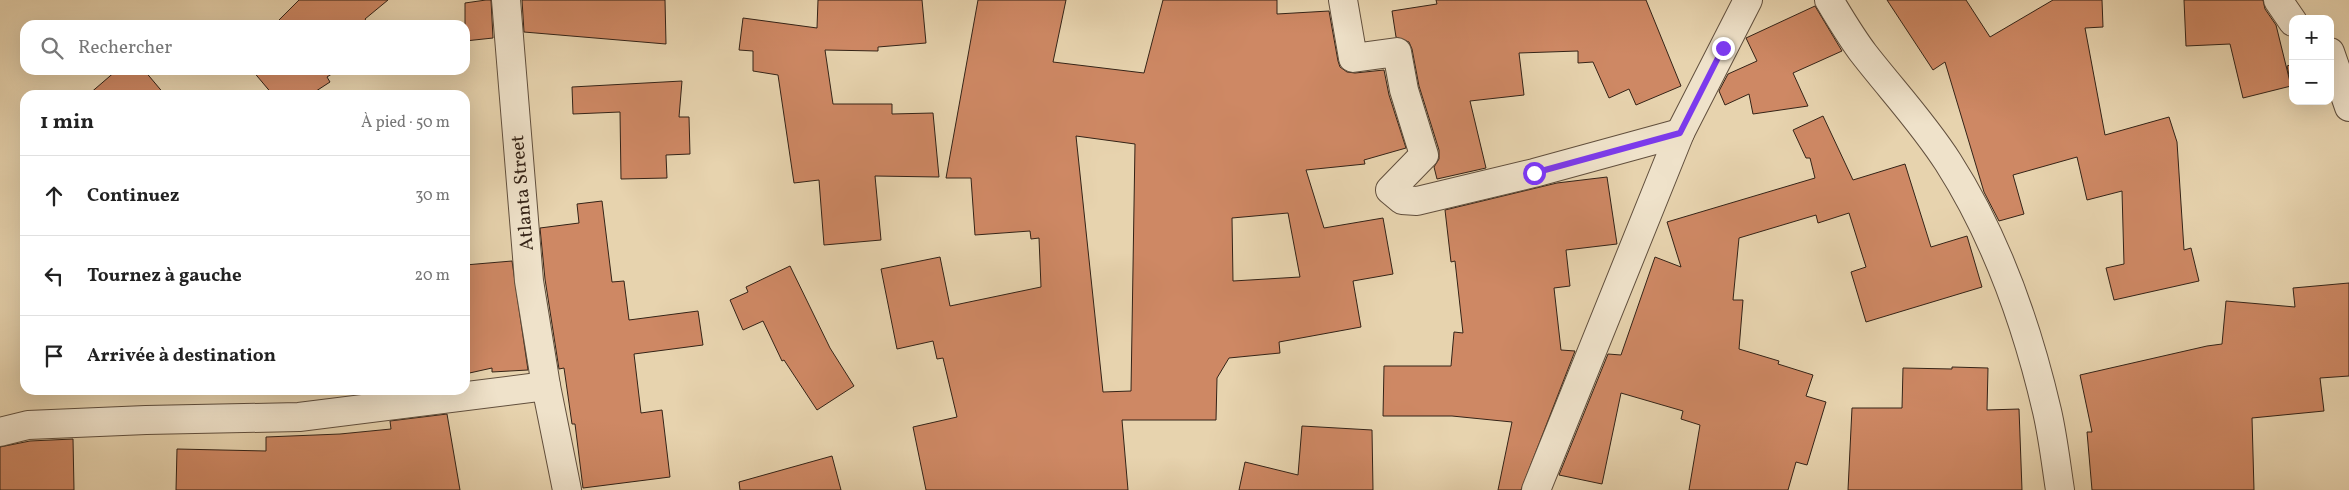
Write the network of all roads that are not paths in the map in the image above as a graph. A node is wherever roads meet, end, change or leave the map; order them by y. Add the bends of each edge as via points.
1 (506, 0) edge
2 (1343, 0) edge
3 (1748, 0) edge
4 (1828, 0) edge
5 (2278, 0) edge
6 (2289, 16) edge
7 (2333, 60) edge
8 (2349, 107) edge
9 (1680, 133) junction
10 (546, 386) junction
11 (0, 432) edge
12 (568, 490) edge
13 (1536, 490) edge
14 (2060, 490) edge

1 - 10 street, Atlanta Street via 529,281
2 - 9 street via 1353,58 1398,52 1404,90 1424,155 1390,190 1402,200 1417,201 1534,173
3 - 9 street
4 - 14 street via 1863,54 1908,106 1948,163 1979,219 2028,339 2048,413
5 - 6 street
7 - 8 street
9 - 13 street
10 - 11 street via 299,416 58,424
10 - 12 street, Atlanta Street

